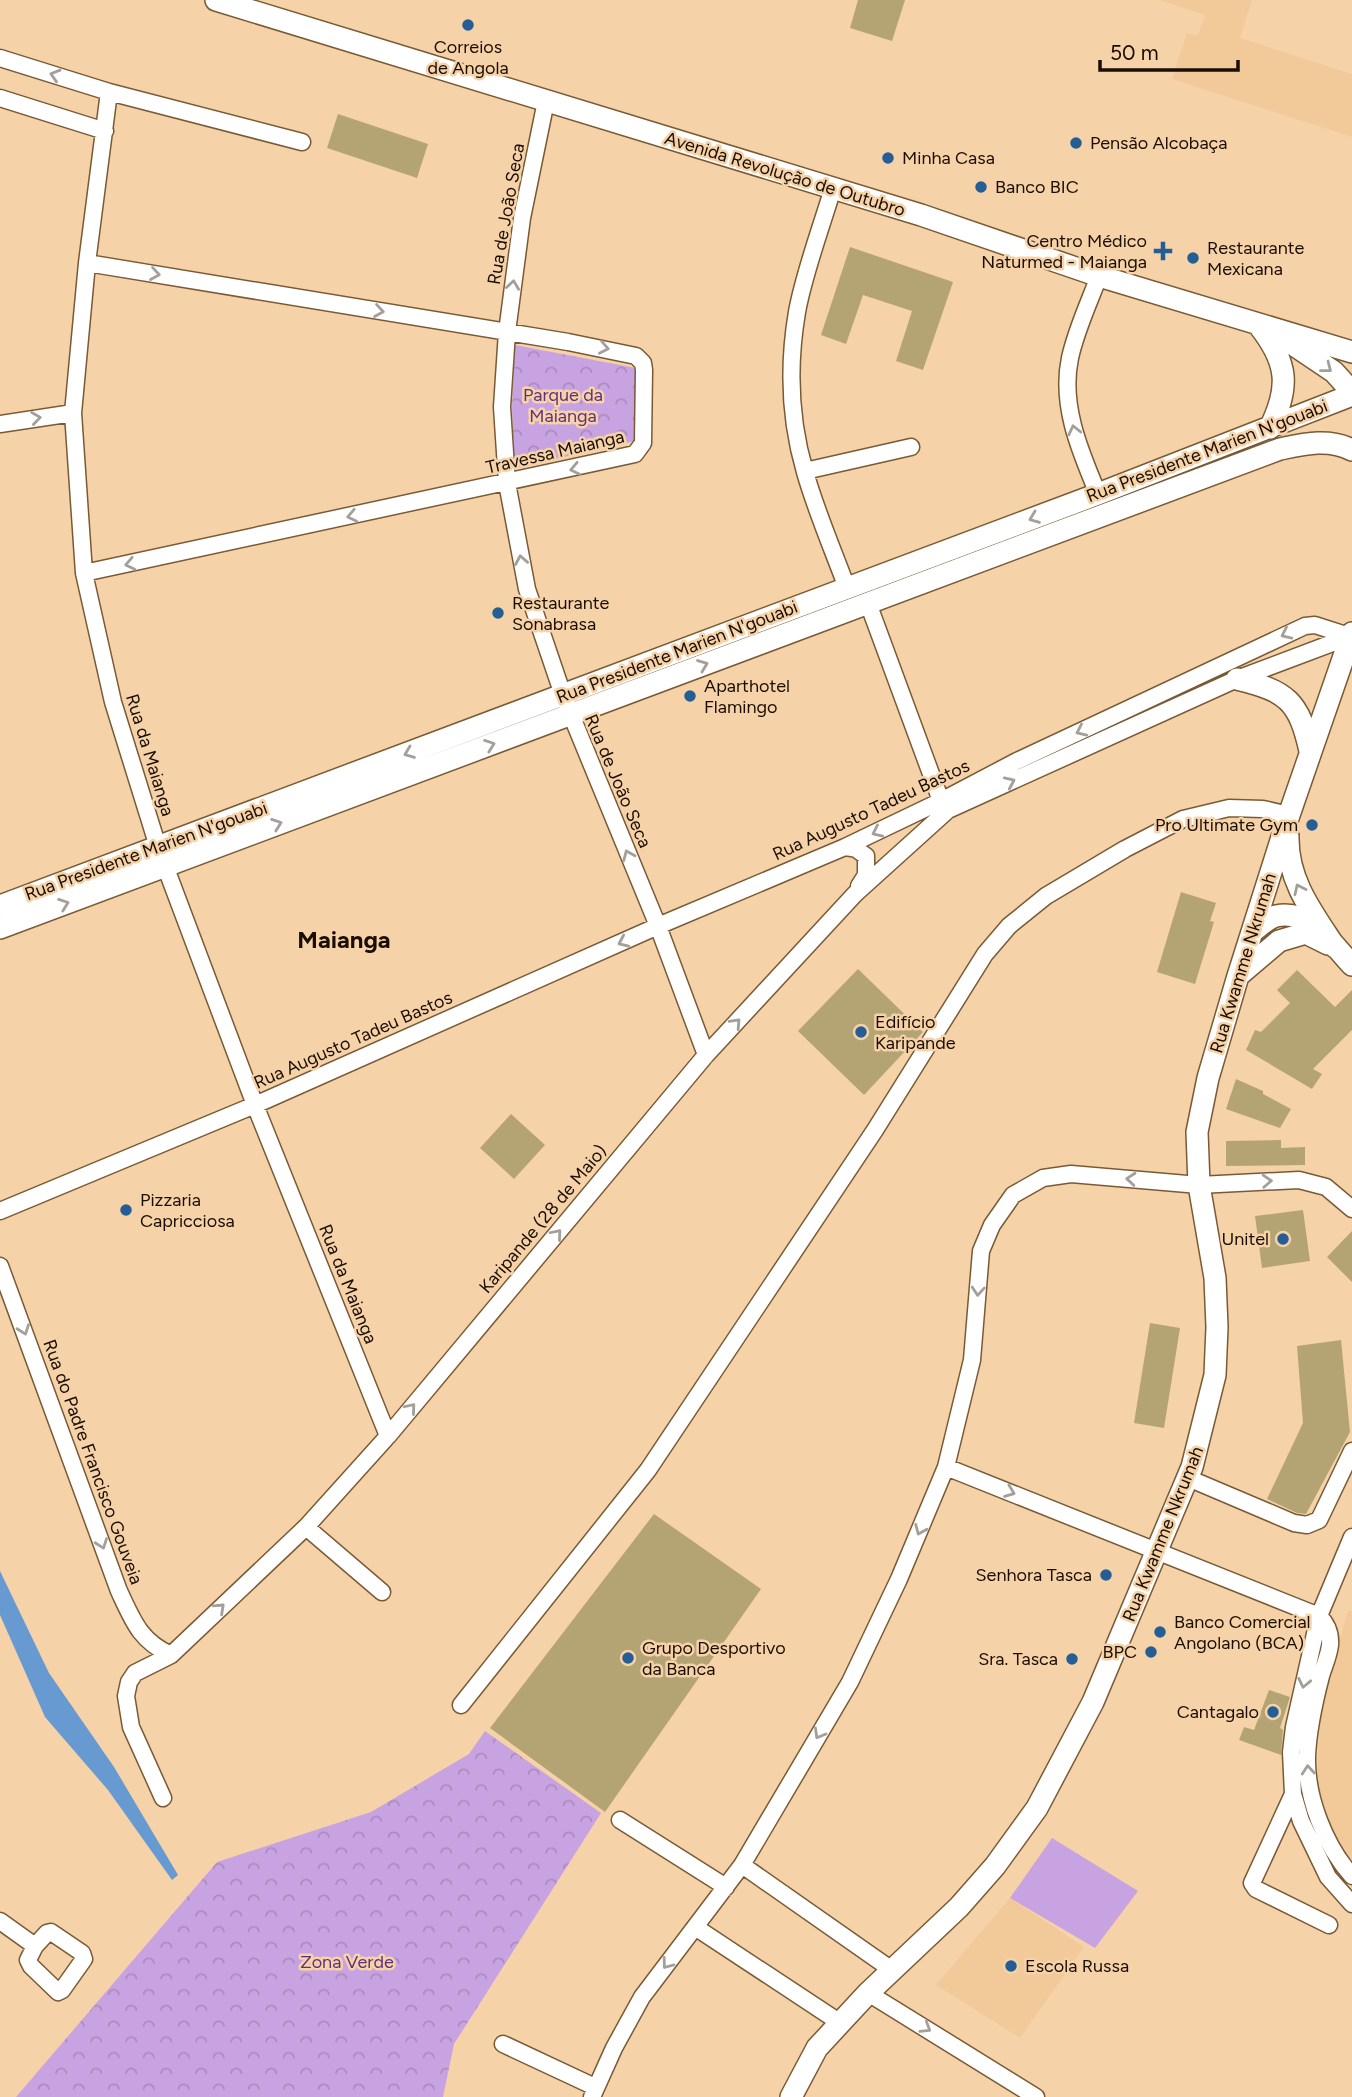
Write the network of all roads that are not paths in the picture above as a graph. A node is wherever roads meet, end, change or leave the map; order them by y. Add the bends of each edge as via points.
1 (216, 0) edge
2 (0, 58) edge
3 (109, 92) junction
4 (0, 98) edge
5 (546, 101) junction
6 (105, 131) junction
7 (302, 142) dead end
8 (833, 188) junction
9 (87, 263) junction
10 (1099, 276) junction
11 (1256, 322) junction
12 (507, 332) junction
13 (1352, 352) edge
14 (1352, 394) edge
15 (73, 413) junction
16 (0, 424) edge
17 (1270, 428) junction
18 (911, 447) dead end
19 (1352, 450) edge
20 (805, 471) junction
21 (508, 483) junction
22 (1098, 494) junction
23 (84, 573) junction
24 (847, 588) junction
25 (868, 603) junction
26 (1352, 635) edge
27 (1237, 679) junction
28 (563, 695) junction
29 (570, 716) junction
30 (1311, 754) junction
31 (944, 806) junction
32 (1289, 815) junction
33 (845, 847) junction
34 (162, 857) junction
35 (855, 894) junction
36 (0, 906) edge
37 (658, 926) junction
38 (0, 928) edge
39 (1253, 931) junction
40 (1335, 947) junction
41 (1352, 965) edge
42 (1238, 976) junction
43 (706, 1055) junction
44 (255, 1104) junction
45 (1199, 1185) junction
46 (1352, 1209) edge
47 (0, 1211) edge
48 (0, 1266) edge
49 (388, 1436) junction
50 (1352, 1451) edge
51 (946, 1467) junction
52 (1188, 1478) junction
53 (306, 1527) junction
54 (1352, 1537) edge
55 (1157, 1550) junction
56 (382, 1592) dead end
57 (1319, 1616) junction
58 (171, 1655) junction
59 (461, 1705) dead end
60 (1293, 1794) junction
61 (163, 1798) dead end
62 (1317, 1813) junction
63 (620, 1820) dead end
64 (1301, 1821) junction
65 (742, 1865) junction
66 (1352, 1876) edge
67 (726, 1887) junction
68 (1352, 1904) edge
69 (0, 1921) edge
70 (1329, 1925) dead end
71 (695, 1927) junction
72 (35, 1946) dead end
73 (892, 1970) junction
74 (869, 1993) junction
75 (839, 2022) junction
76 (503, 2044) dead end
77 (594, 2092) edge
78 (792, 2097) edge
79 (1036, 2097) edge

1 - 5 street, Avenida Revolução de Outubro
3 -> 2 street
3 - 6 street
3 - 7 street
4 - 6 street
5 - 8 street, Avenida Revolução de Outubro
12 -> 5 street, Rua de João Seca via 522,218
6 - 9 street, Rua da Maianga
8 - 10 street, Avenida Revolução de Outubro
8 - 20 street via 797,310 792,356 791,384
9 -> 12 street, Travessa Maianga
9 - 15 street, Rua da Maianga
10 - 11 street, Avenida Revolução de Outubro
22 -> 10 street via 1078,446 1067,384 1078,331
11 - 13 street, Avenida Revolução de Outubro
11 -> 14 street via 1334,372
11 - 17 street via 1272,342 1284,373 1283,392
12 - 21 street, Rua de João Seca via 502,407
12 -> 21 street, Travessa Maianga via 629,353 640,359 644,370 640,451
14 - 17 street, Rua Presidente Marien N'gouabi
16 -> 15 street
15 - 23 street, Rua da Maianga
17 - 22 street, Rua Presidente Marien N'gouabi
18 - 20 street
19 - 25 street, Rua Presidente Marien N'gouabi via 1308,443 1280,450
20 - 24 street
21 -> 23 street, Travessa Maianga
28 -> 21 street, Rua de João Seca via 527,589
22 -> 24 street, Rua Presidente Marien N'gouabi
23 - 34 street, Rua da Maianga via 113,702
24 - 28 street, Rua Presidente Marien N'gouabi
29 -> 25 street, Rua Presidente Marien N'gouabi
25 - 31 street
26 - 27 street, Rua Augusto Tadeu Bastos
26 - 30 street, Rua Kwamme Nkrumah
26 -> 31 street, Rua Augusto Tadeu Bastos via 1305,626 1017,761
27 - 30 street via 1266,686 1291,701
31 -> 27 street, Rua Augusto Tadeu Bastos
28 - 29 street, Rua de João Seca
28 -> 34 street, Rua Presidente Marien N'gouabi
34 -> 29 street, Rua Presidente Marien N'gouabi
37 -> 29 street, Rua de João Seca
30 - 32 street, Rua Kwamme Nkrumah
31 -> 33 street, Rua Augusto Tadeu Bastos
31 - 35 street, Karipande (28 de Maio)
32 - 39 street, Rua Kwamme Nkrumah
40 -> 32 street via 1291,870
32 - 59 street via 1229,807 1183,819 1046,896 1009,926 985,954 875,1130 648,1470
33 - 35 street via 866,856 866,874
33 - 37 street, Rua Augusto Tadeu Bastos
34 - 36 street, Rua Presidente Marien N'gouabi
38 -> 34 street, Rua Presidente Marien N'gouabi
34 - 44 street, Rua da Maianga
43 -> 35 street, Karipande (28 de Maio)
37 - 43 street, Rua de João Seca
37 -> 44 street, Rua Augusto Tadeu Bastos
39 - 40 street via 1274,916 1300,915
39 - 42 street, Rua Kwamme Nkrumah
40 - 41 street
40 - 42 street via 1306,933 1279,941
42 - 45 street, Rua Kwamme Nkrumah via 1197,1132
49 -> 43 street, Karipande (28 de Maio)
44 - 47 street, Rua Augusto Tadeu Bastos
44 - 49 street, Rua da Maianga
45 -> 46 street via 1299,1180 1326,1187
45 -> 51 street via 1070,1174 1043,1178 1013,1195 981,1251 972,1360
45 - 52 street, Rua Kwamme Nkrumah via 1215,1278 1215,1375
48 -> 58 street, Rua do Padre Francisco Gouveia via 120,1591 139,1630 153,1647
49 - 53 street, Karipande (28 de Maio)
50 - 52 street via 1319,1520 1307,1525
51 -> 55 street
51 -> 65 street via 850,1682
52 - 55 street, Rua Kwamme Nkrumah
53 - 56 street
58 -> 53 street, Karipande (28 de Maio)
54 - 57 street
55 - 57 street
55 - 73 street, Rua Kwamme Nkrumah via 1093,1702 1037,1808 959,1907
57 -> 60 street via 1294,1727
62 -> 57 street via 1307,1759 1313,1711 1330,1644 1327,1624
58 - 61 street, Karipande (28 de Maio) via 135,1673 126,1696 131,1727
60 - 64 street
60 - 70 street via 1252,1883
62 - 64 street
62 - 66 street via 1332,1849
63 - 67 street
64 - 68 street via 1328,1877
65 - 67 street
65 - 73 street
67 - 71 street
69 - 72 street
71 - 75 street
71 -> 77 street via 642,1997
73 - 74 street, Rua Kwamme Nkrumah
74 - 75 street, Rua Kwamme Nkrumah
74 -> 79 street
75 - 78 street, Rua Kwamme Nkrumah via 817,2048
76 - 77 street

